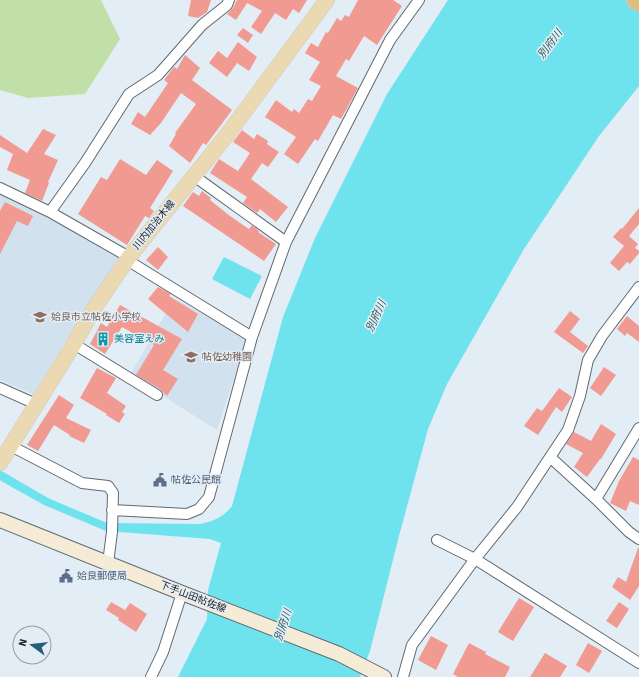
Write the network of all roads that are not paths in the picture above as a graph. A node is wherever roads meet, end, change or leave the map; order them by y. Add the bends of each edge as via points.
1 (229, 0) edge
2 (326, 0) edge
3 (419, 0) edge
4 (636, 0) edge
5 (639, 2) edge
6 (194, 176) junction
7 (0, 188) edge
8 (50, 212) junction
9 (286, 242) junction
10 (128, 258) junction
11 (639, 286) edge
12 (252, 338) junction
13 (74, 344) junction
14 (0, 388) edge
15 (157, 395) dead end
16 (36, 404) junction
17 (639, 428) edge
18 (11, 446) junction
19 (550, 457) junction
20 (0, 463) edge
21 (596, 499) junction
22 (112, 515) junction
23 (0, 520) edge
24 (639, 539) edge
25 (437, 540) dead end
26 (475, 559) junction
27 (108, 563) junction
28 (182, 593) junction
29 (639, 663) edge
30 (151, 677) edge
31 (384, 677) edge
32 (403, 677) edge

1 - 8 street via 227,5 202,24 158,75 129,94
2 - 6 main road, 川内加治木線
3 - 9 street via 390,40
4 - 5 highway
6 - 9 street
6 - 10 main road, 川内加治木線
7 - 8 street
8 - 10 street
9 - 12 street
10 - 12 street
10 - 13 main road, 川内加治木線
11 - 19 street via 602,336 588,360 580,396 568,430
12 - 22 street via 209,497 199,509 187,514
13 - 15 street
13 - 16 main road, 川内加治木線
14 - 16 street
16 - 18 main road, 川内加治木線
17 - 21 street
18 - 20 main road, 川内加治木線
18 - 22 street via 82,483 108,486 113,493
19 - 21 street
19 - 26 street via 517,507
21 - 24 street via 628,532
22 - 27 street
23 - 27 main road, 下手山田帖佐線
25 - 26 street
26 - 29 street
26 - 32 street via 412,645
27 - 28 main road, 下手山田帖佐線
28 - 30 street via 163,652
28 - 31 main road, 下手山田帖佐線 via 339,654

